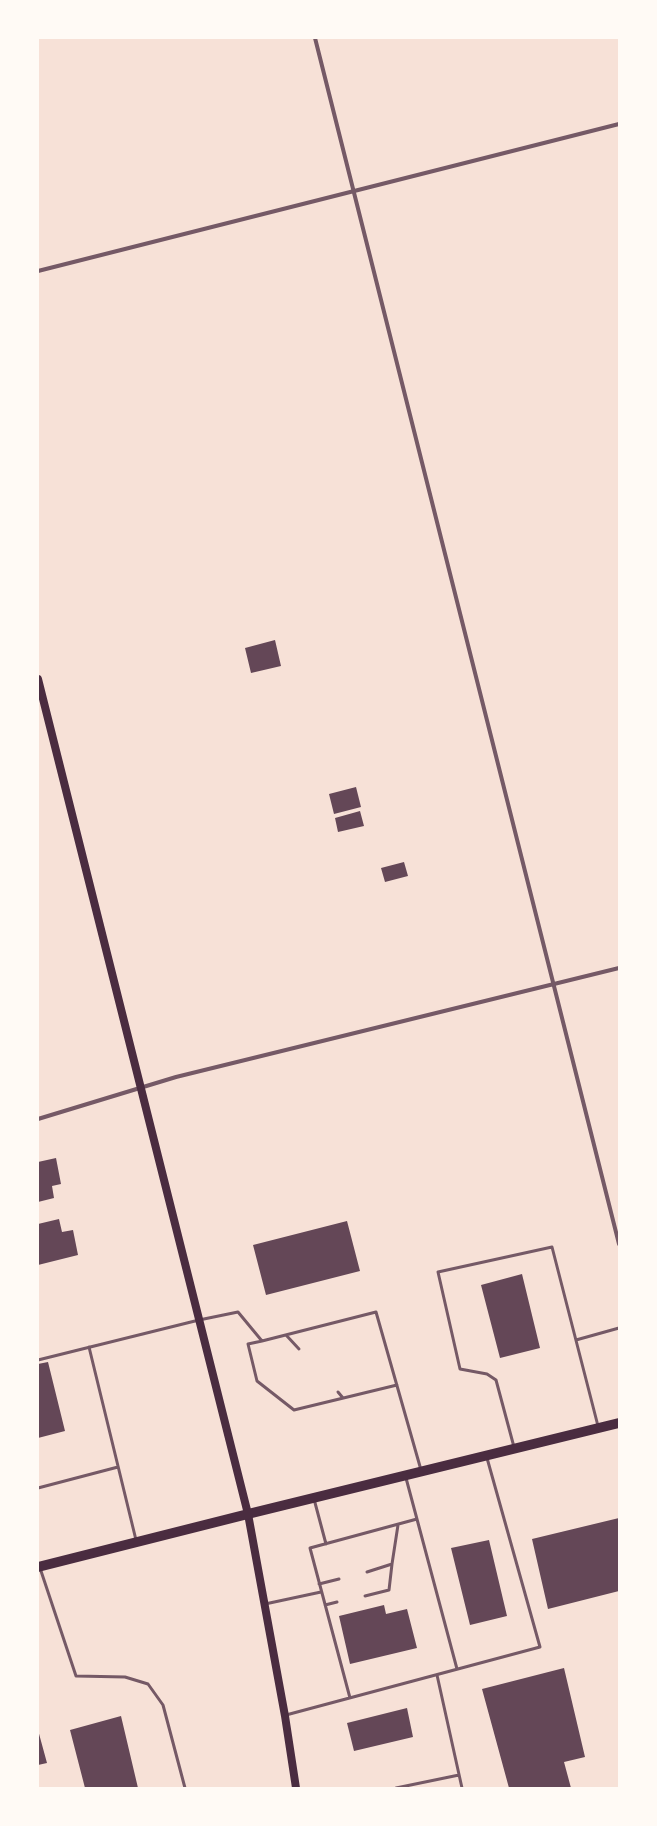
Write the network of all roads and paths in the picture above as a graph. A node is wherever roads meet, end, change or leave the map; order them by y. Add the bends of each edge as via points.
1 (315, 38) edge
2 (619, 124) edge
3 (352, 192) junction
4 (38, 271) edge
5 (38, 679) edge
6 (619, 968) edge
7 (553, 985) junction
8 (141, 1086) junction
9 (38, 1119) edge
10 (619, 1244) edge
11 (199, 1320) junction
12 (619, 1328) edge
13 (286, 1335) junction
14 (576, 1340) junction
15 (262, 1341) junction
16 (89, 1348) junction
17 (299, 1349) dead end
18 (38, 1360) edge
19 (397, 1385) junction
20 (338, 1392) dead end
21 (343, 1398) junction
22 (619, 1423) edge
23 (599, 1428) junction
24 (515, 1448) junction
25 (486, 1456) junction
26 (118, 1467) junction
27 (421, 1471) junction
28 (406, 1475) junction
29 (38, 1488) edge
30 (314, 1498) junction
31 (248, 1514) junction
32 (417, 1519) junction
33 (398, 1524) junction
34 (137, 1542) junction
35 (326, 1544) junction
36 (392, 1564) junction
37 (38, 1567) edge
38 (367, 1572) dead end
39 (339, 1579) dead end
40 (319, 1584) junction
41 (321, 1592) junction
42 (365, 1596) dead end
43 (337, 1602) dead end
44 (264, 1604) junction
45 (325, 1605) junction
46 (457, 1669) junction
47 (437, 1675) junction
48 (350, 1698) junction
49 (285, 1716) junction
50 (459, 1775) junction
51 (186, 1788) edge
52 (296, 1788) edge
53 (396, 1788) edge
54 (462, 1788) edge

1 - 3 street
2 - 3 street
3 - 4 street
3 - 7 street
5 - 8 main road
6 - 7 street
7 - 8 street
7 - 10 street
8 - 9 street
8 - 11 main road
11 - 15 lane via 238,1312
11 - 16 lane
11 - 31 main road
12 - 14 lane
13 - 15 lane
13 - 17 lane
13 - 19 lane via 376,1312
14 - 23 lane
14 - 24 lane via 552,1247 438,1272 460,1369 487,1374 496,1380
15 - 21 lane via 248,1344 257,1381 294,1410
16 - 18 lane
16 - 26 lane
19 - 21 lane
19 - 27 lane
20 - 21 lane
22 - 23 main road
23 - 24 main road
24 - 25 main road
25 - 27 main road
25 - 46 lane via 540,1647
26 - 29 lane
26 - 34 lane
27 - 28 main road
28 - 30 main road
28 - 32 lane
30 - 31 main road
30 - 35 lane
31 - 34 main road
31 - 44 main road
32 - 33 lane
32 - 46 lane
33 - 35 lane
33 - 36 lane
34 - 37 main road
35 - 40 lane via 310,1548
36 - 38 lane
36 - 42 lane via 389,1590
37 - 51 lane via 76,1676 125,1677 148,1684 163,1705
39 - 40 lane
40 - 41 lane
41 - 44 lane
41 - 45 lane
43 - 45 lane
44 - 49 main road
45 - 48 lane
46 - 47 lane
47 - 48 lane
47 - 50 lane
48 - 49 lane
49 - 52 main road
50 - 53 lane
50 - 54 lane

